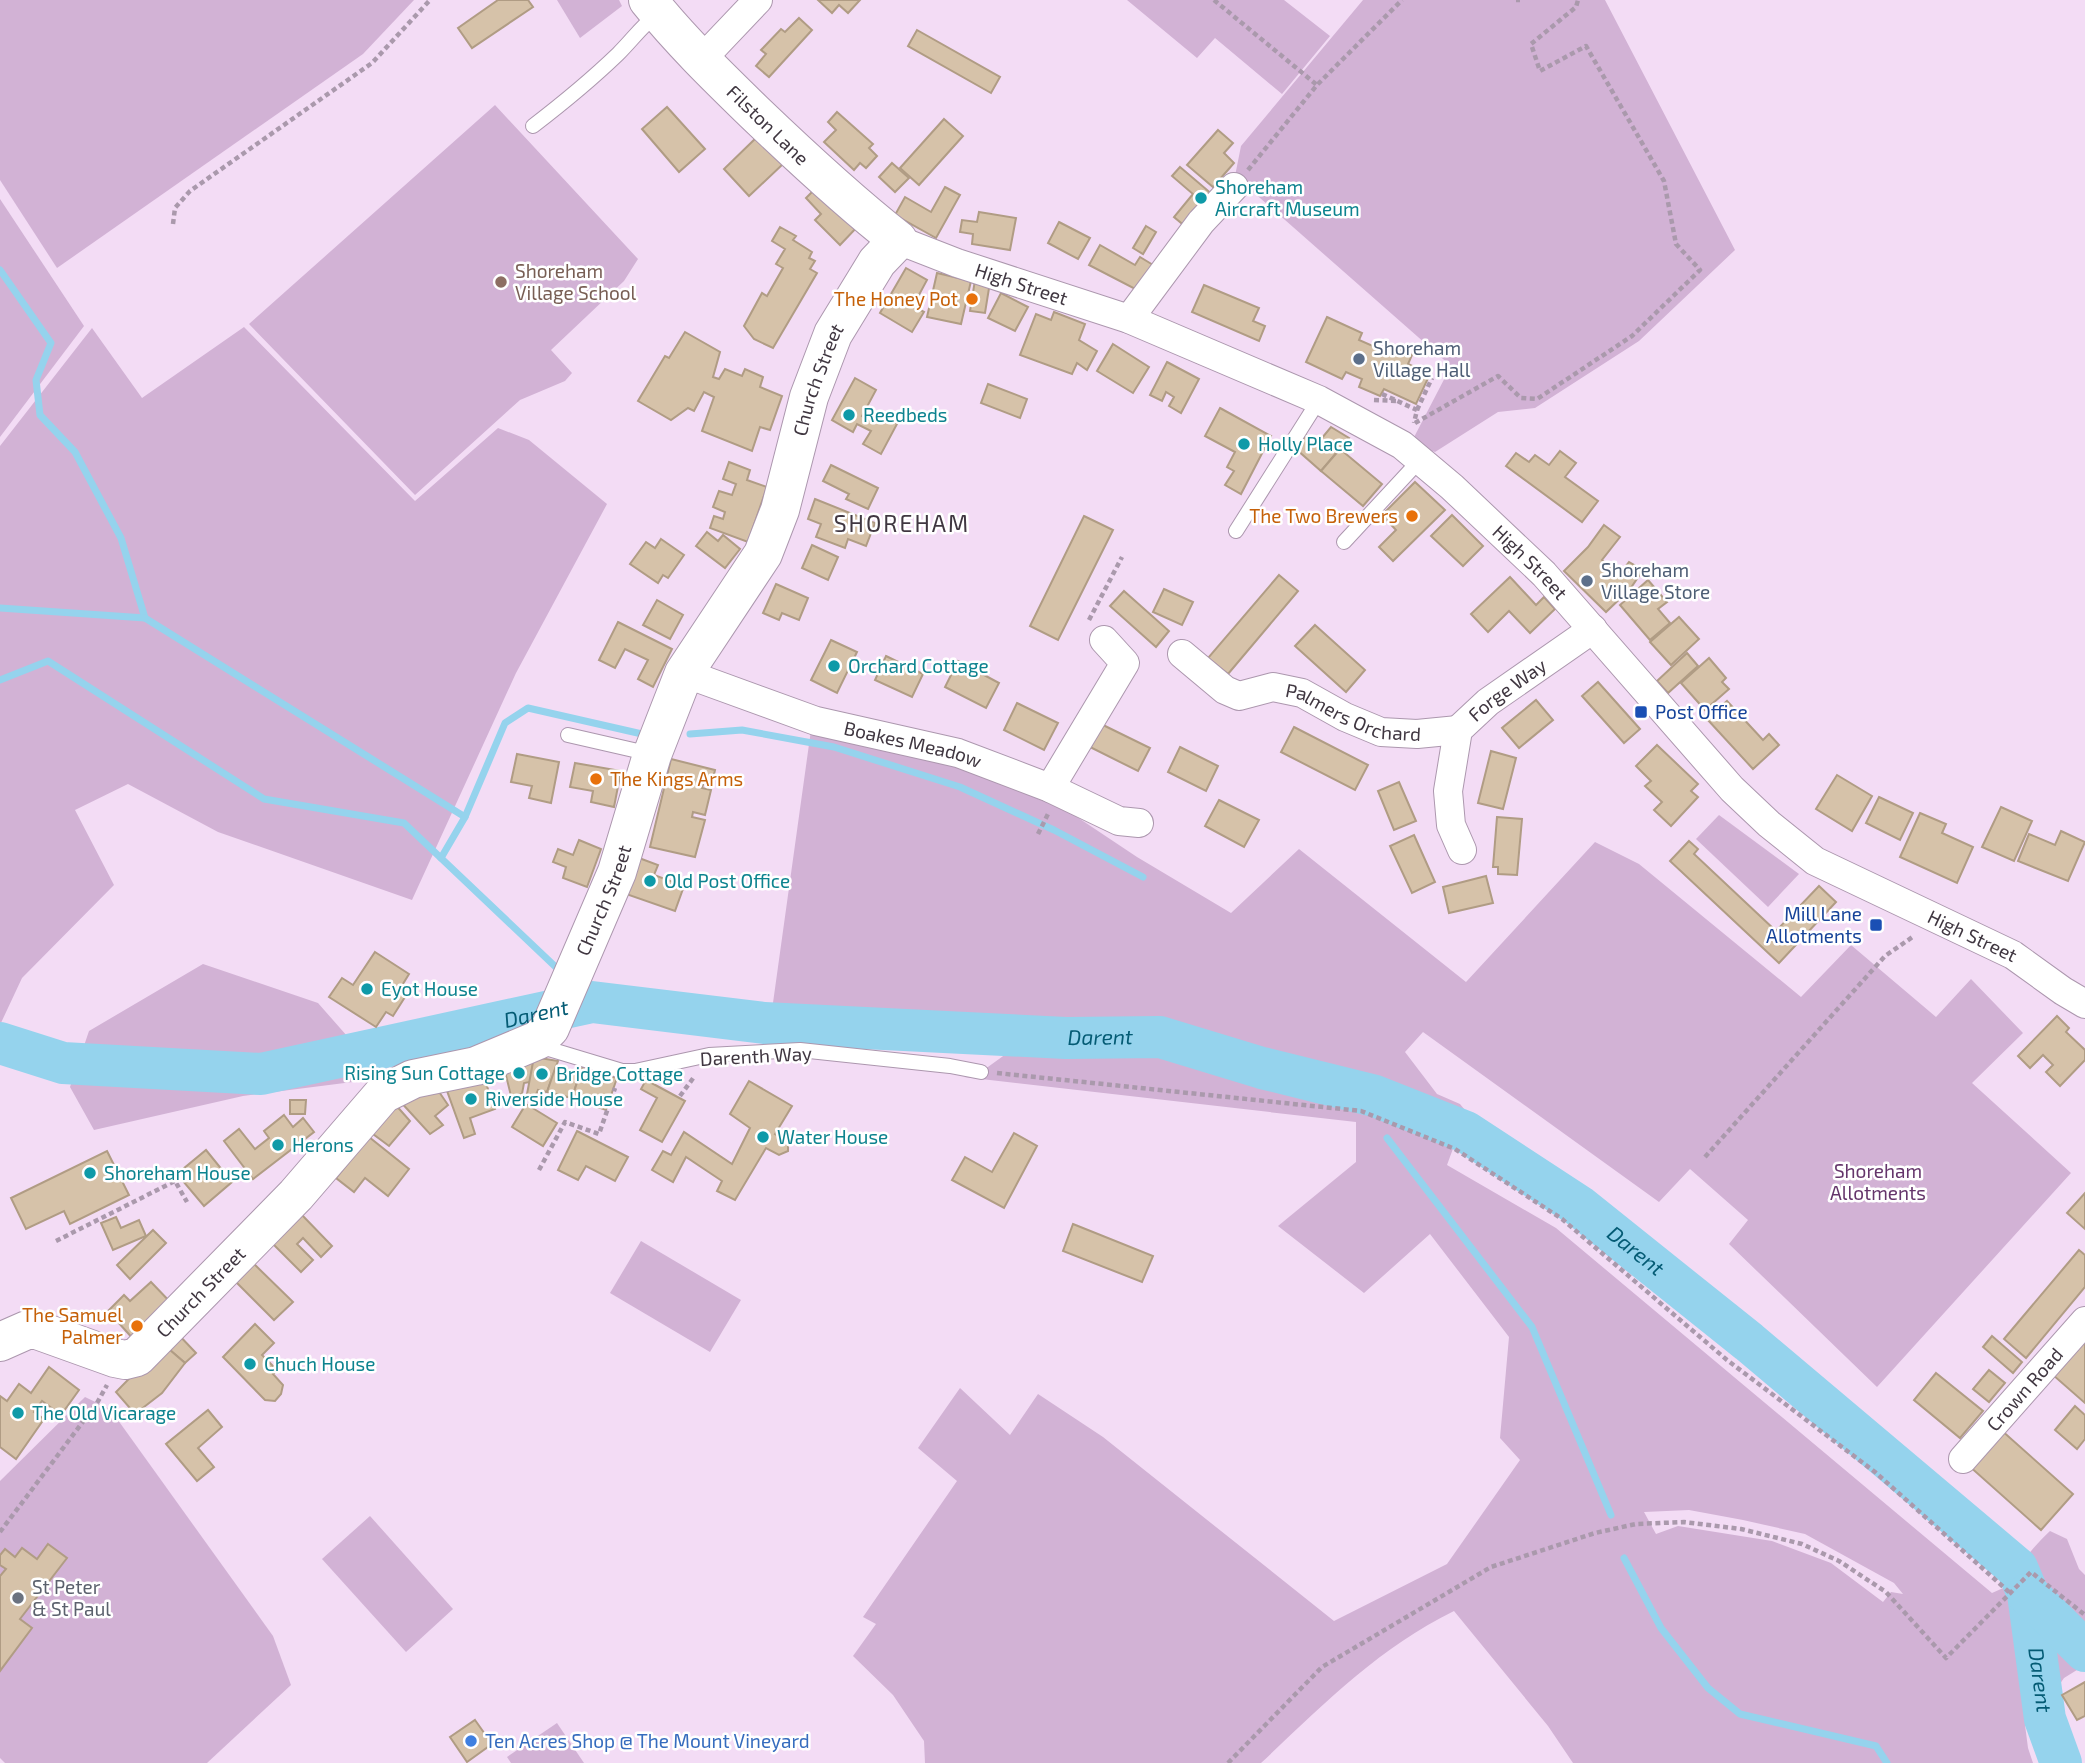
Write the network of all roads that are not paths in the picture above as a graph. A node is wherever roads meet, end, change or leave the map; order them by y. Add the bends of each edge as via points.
1 (758, 0) edge
2 (653, 6) edge
3 (701, 60) junction
4 (533, 126) dead end
5 (1234, 187) road end
6 (898, 240) junction
7 (1129, 319) junction
8 (1318, 400) junction
9 (1420, 460) junction
10 (1236, 531) dead end
11 (1344, 542) dead end
12 (1593, 629) junction
13 (1104, 640) road end
14 (1182, 654) dead end
15 (684, 673) junction
16 (1458, 730) junction
17 (568, 735) dead end
18 (652, 755) junction
19 (1049, 801) junction
20 (1139, 823) dead end
21 (1462, 850) dead end
22 (2085, 1004) edge
23 (544, 1034) junction
24 (981, 1072) road end
25 (2085, 1321) edge
26 (0, 1342) edge
27 (1963, 1459) dead end

1 - 3 street
2 - 3 street, Filston Lane
2 - 4 lane via 571,97
3 - 6 street, Filston Lane via 854,206
5 - 7 street via 1201,222
6 - 7 street, High Street
6 - 15 street, Church Street via 877,262 833,334 809,397 780,510 763,554
7 - 8 street, High Street
8 - 9 street, High Street via 1402,445
8 - 10 lane
9 - 11 lane
9 - 12 street, High Street via 1544,574
12 - 16 street, Forge Way via 1488,702
12 - 22 street, High Street via 1732,789 1815,861 2013,955
13 - 19 street via 1125,663
14 - 16 street, Palmers Orchard via 1239,696 1273,687 1302,693 1381,732
15 - 18 street, Church Street
15 - 19 street, Boakes Meadow via 816,721 958,753
16 - 21 street, Forge Way via 1448,791 1451,825
17 - 18 lane
18 - 23 street, Church Street via 617,872
19 - 20 street, Boakes Meadow
23 - 24 lane, Darenth Way via 549,1049 622,1071 709,1055 800,1050
23 - 26 street, Church Street via 476,1066 413,1079 383,1094 296,1195 131,1359 37,1330
25 - 27 street, Crown Road

